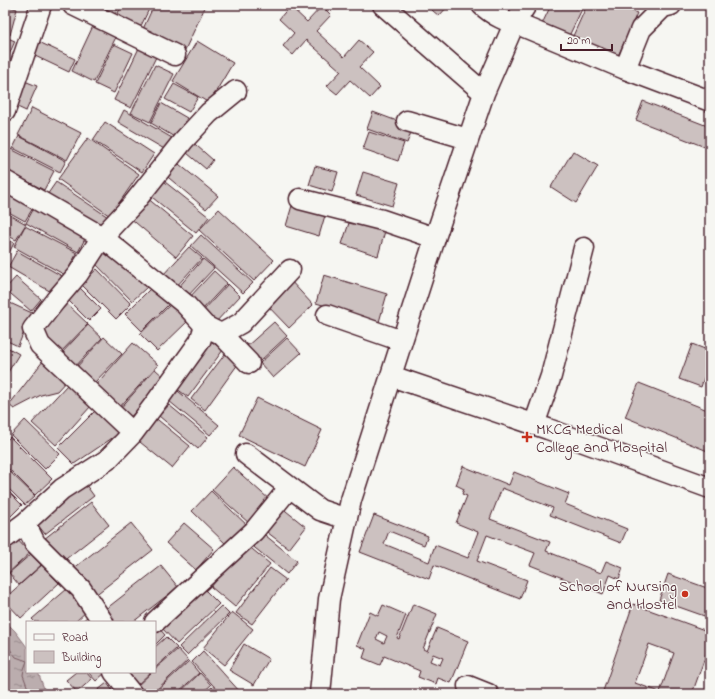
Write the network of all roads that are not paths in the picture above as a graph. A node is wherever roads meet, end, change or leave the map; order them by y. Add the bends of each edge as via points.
1 (41, 5) edge
2 (73, 5) edge
3 (382, 5) edge
4 (482, 5) edge
5 (526, 5) edge
6 (671, 5) edge
7 (514, 24) junction
8 (176, 55) dead end
9 (625, 69) junction
10 (11, 77) edge
11 (236, 91) dead end
12 (484, 93) junction
13 (710, 101) edge
14 (5, 111) edge
15 (407, 121) dead end
16 (468, 139) junction
17 (5, 181) edge
18 (300, 199) dead end
19 (102, 237) junction
20 (435, 238) junction
21 (584, 248) dead end
22 (290, 270) dead end
23 (327, 315) dead end
24 (213, 330) junction
25 (402, 341) junction
26 (249, 363) dead end
27 (391, 376) junction
28 (534, 425) junction
29 (133, 432) junction
30 (246, 454) dead end
31 (289, 488) junction
32 (710, 488) edge
33 (347, 519) junction
34 (25, 523) junction
35 (5, 538) edge
36 (102, 621) edge
37 (156, 621) edge
38 (115, 673) edge
39 (468, 686) dead end
40 (132, 694) edge
41 (320, 694) edge
42 (488, 694) edge

1 - 10 street
2 - 8 street
3 - 12 street
4 - 7 street
5 - 7 street
6 - 9 street via 663,7 641,29
7 - 9 street
7 - 12 street
9 - 13 street
10 - 14 street
11 - 19 street via 183,141 133,204
12 - 16 street
15 - 16 street
16 - 20 street
17 - 19 street
18 - 20 street via 382,220
19 - 24 street
19 - 29 street via 78,274 34,329 40,345
20 - 25 street
21 - 28 street via 551,376
22 - 24 street via 241,323
23 - 25 street
24 - 26 street
24 - 29 street via 200,341
25 - 27 street
27 - 28 street
27 - 33 street
28 - 32 street
29 - 34 street via 106,460 62,489
30 - 31 street
31 - 33 street via 320,510
31 - 37 street via 254,531
33 - 41 street via 329,599
34 - 35 street
34 - 36 street via 35,543 81,589
38 - 40 street
39 - 42 street

